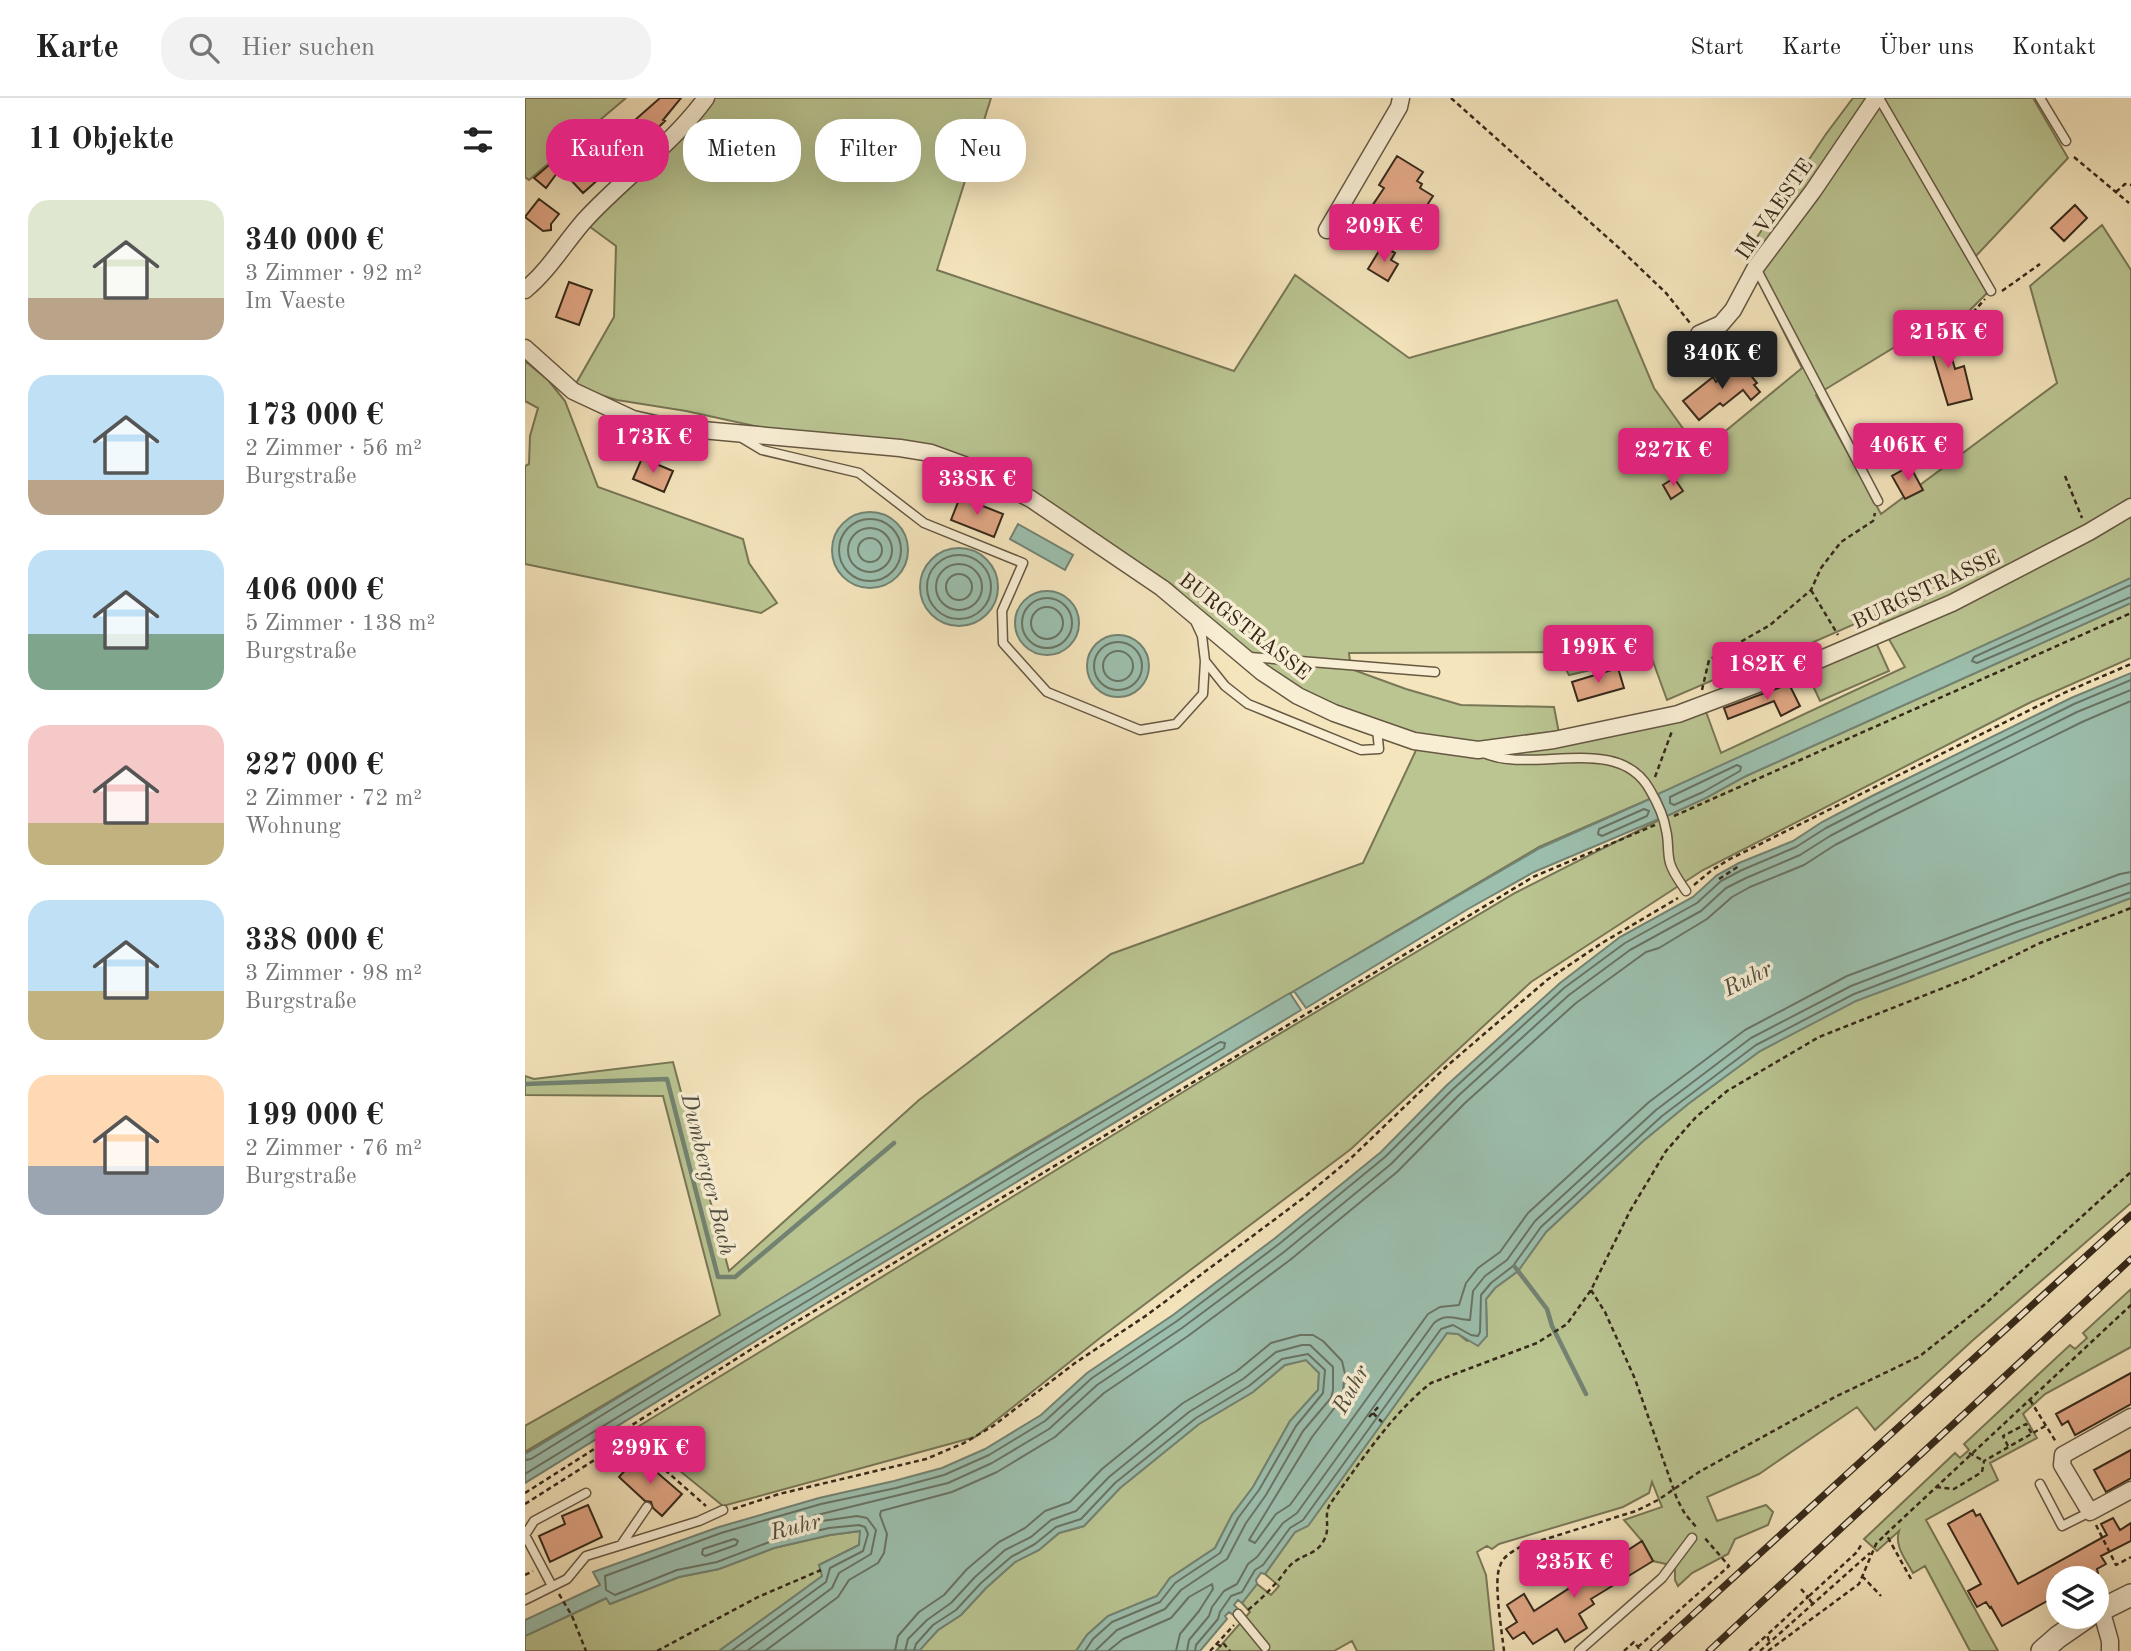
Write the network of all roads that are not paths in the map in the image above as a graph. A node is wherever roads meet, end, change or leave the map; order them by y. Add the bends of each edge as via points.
1 (706, 98) edge
2 (1401, 98) edge
3 (1878, 98) edge
4 (2040, 98) edge
5 (2066, 141) dead end
6 (1327, 230) dead end
7 (1756, 267) junction
8 (525, 290) edge
9 (1991, 291) road end
10 (1699, 334) road end
11 (525, 348) edge
12 (730, 431) junction
13 (1878, 501) dead end
14 (2131, 507) edge
15 (1193, 614) junction
16 (1243, 657) junction
17 (1205, 661) junction
18 (1435, 672) dead end
19 (1377, 727) junction
20 (1478, 750) junction
21 (1686, 891) road end
22 (2131, 1417) edge
23 (2040, 1484) dead end
24 (2131, 1490) edge
25 (586, 1493) dead end
26 (647, 1507) dead end
27 (723, 1510) road end
28 (2090, 1512) junction
29 (1692, 1538) dead end
30 (621, 1545) junction
31 (552, 1586) junction
32 (2131, 1595) edge
33 (525, 1600) edge
34 (2109, 1606) edge
35 (1240, 1616) road end
36 (2070, 1629) edge
37 (2104, 1629) edge
38 (1265, 1647) dead end
39 (1579, 1651) edge
40 (2042, 1651) edge
41 (2110, 1651) edge

1 - 8 street via 683,127 583,222
2 - 6 street
3 - 7 street, IM VAESTE
3 - 9 lane
4 - 5 lane
7 - 10 street, IM VAESTE via 1733,310 1721,324
7 - 13 lane
11 - 12 street, BURGSTRASSE via 573,391 633,419
12 - 15 street, BURGSTRASSE via 900,447 964,465 1062,519
12 - 17 lane via 762,450 859,473 924,523 1023,563 1002,611 1003,643 1047,692 1140,730 1176,724 1203,694
14 - 20 street, BURGSTRASSE via 1984,587 1846,649 1697,707 1554,740
15 - 16 street, BURGSTRASSE
15 - 17 lane
16 - 18 lane
16 - 19 street, BURGSTRASSE via 1298,696
17 - 19 lane via 1225,686 1248,704 1361,750 1378,749
19 - 20 street, BURGSTRASSE via 1414,741
20 - 21 lane via 1507,759 1608,761 1635,773 1650,790 1663,821 1670,864
22 - 28 street via 2063,1455 2062,1465
23 - 28 lane via 2062,1526
24 - 28 street
25 - 31 lane via 534,1521 525,1535
26 - 30 lane
27 - 30 lane
29 - 39 lane via 1662,1578
30 - 31 lane via 586,1556 567,1580
31 - 33 lane
32 - 34 street
35 - 38 lane
36 - 40 street
37 - 41 street

